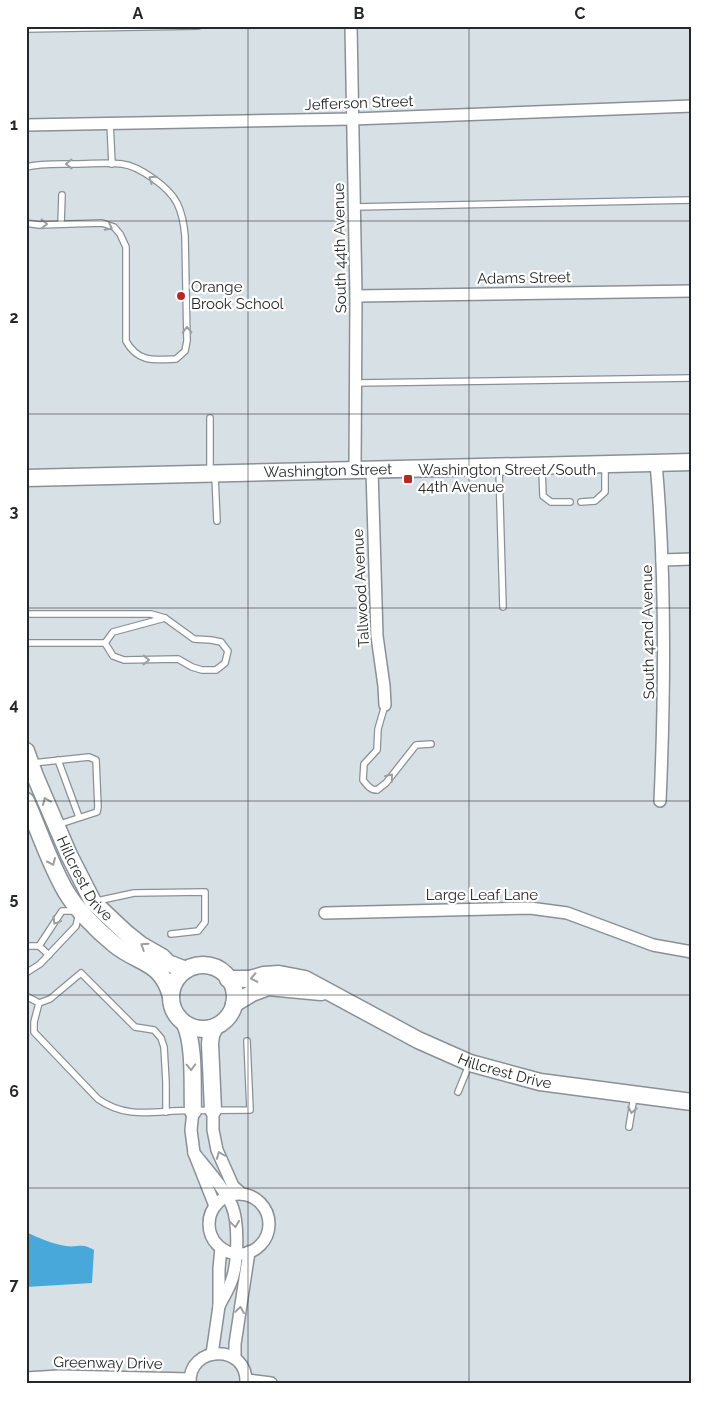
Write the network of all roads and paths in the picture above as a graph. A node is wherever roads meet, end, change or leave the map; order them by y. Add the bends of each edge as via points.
1 (198, 26) edge
2 (351, 26) edge
3 (26, 29) edge
4 (692, 106) edge
5 (353, 119) junction
6 (110, 124) junction
7 (26, 125) edge
8 (112, 164) junction
9 (26, 167) edge
10 (62, 195) dead end
11 (692, 200) edge
12 (355, 207) junction
13 (26, 223) edge
14 (62, 224) junction
15 (692, 290) edge
16 (356, 296) junction
17 (692, 378) edge
18 (356, 383) junction
19 (210, 418) dead end
20 (692, 462) edge
21 (656, 463) junction
22 (605, 464) junction
23 (542, 466) junction
24 (499, 467) junction
25 (355, 470) junction
26 (372, 470) junction
27 (213, 474) junction
28 (26, 478) edge
29 (570, 502) dead end
30 (581, 502) dead end
31 (217, 521) dead end
32 (662, 560) junction
33 (688, 560) edge
34 (503, 607) dead end
35 (26, 614) edge
36 (165, 618) junction
37 (26, 643) edge
38 (105, 643) junction
39 (385, 705) joint
40 (431, 744) dead end
41 (28, 757) edge
42 (58, 760) junction
43 (26, 801) edge
44 (660, 801) dead end
45 (79, 817) junction
46 (56, 826) junction
47 (87, 906) junction
48 (325, 913) dead end
49 (171, 934) dead end
50 (26, 946) edge
51 (39, 946) junction
52 (692, 952) edge
53 (49, 955) junction
54 (186, 970) junction
55 (26, 974) edge
56 (228, 980) junction
57 (333, 993) junction
58 (26, 996) edge
59 (171, 996) junction
60 (39, 1003) junction
61 (234, 1004) junction
62 (185, 1024) junction
63 (215, 1027) junction
64 (248, 1041) dead end
65 (470, 1063) junction
66 (458, 1092) dead end
67 (634, 1094) junction
68 (692, 1102) edge
69 (212, 1110) junction
70 (193, 1111) junction
71 (166, 1112) junction
72 (629, 1126) dead end
73 (194, 1153) junction
74 (242, 1194) junction
75 (227, 1197) junction
76 (215, 1206) junction
77 (221, 1248) junction
78 (249, 1252) junction
79 (236, 1253) junction
80 (219, 1306) junction
81 (212, 1354) junction
82 (235, 1358) junction
83 (26, 1378) edge
84 (190, 1381) edge
85 (247, 1381) edge
86 (271, 1383) edge

1 - 3 lane
2 - 5 street, South 44th Avenue
4 - 5 street, Jefferson Street
5 - 6 street, Jefferson Street
5 - 12 street, South 44th Avenue
6 - 7 street, Jefferson Street
6 - 8 lane
8 -> 9 lane
14 -> 8 lane via 102,223 114,227 120,234 126,247 126,341 131,350 149,360 176,359 185,351 188,341 185,236 176,201 152,178 122,164
10 - 14 lane
11 - 12 lane
12 - 16 street, South 44th Avenue
13 -> 14 lane
15 - 16 street, Adams Street
16 - 18 street, South 44th Avenue
17 - 18 lane
18 - 25 street, South 44th Avenue
19 - 27 lane
20 - 21 street, Washington Street
21 - 22 street, Washington Street
21 - 32 street, South 42nd Avenue
22 - 23 street, Washington Street
22 - 30 lane via 605,492 595,501
23 - 24 street, Washington Street
23 - 29 lane via 543,496 551,502
24 - 26 street, Washington Street
24 - 34 lane
25 - 26 street, Washington Street
25 - 27 street, Washington Street
26 - 39 street, Tallwood Avenue via 377,636
27 - 28 street, Washington Street
27 - 31 lane
32 - 33 street
32 - 44 street, South 42nd Avenue via 664,714
35 - 36 lane via 141,613
36 - 38 lane via 113,632
38 -> 36 lane via 113,656 124,660 178,660 202,670 216,670 224,663 228,651 221,642 194,639
37 - 38 lane
39 -> 40 lane via 378,729 377,750 364,764 363,780 368,786 377,790 416,745
41 - 42 lane
46 -> 41 street, Hillcrest Drive
42 - 45 lane
42 - 45 lane via 89,757 96,760 97,812
43 -> 47 street, Hillcrest Drive via 65,891
45 - 46 lane
46 - 47 street, Hillcrest Drive
47 - 49 lane via 134,893 205,892 205,922 198,932
47 -> 51 lane via 62,910
47 - 53 lane via 76,926
54 -> 47 street, Hillcrest Drive via 168,964
47 - 59 street, Hillcrest Drive via 115,945 163,976
48 - 52 street, Large Leaf Lane via 530,908 567,913 653,945
50 - 51 lane
51 - 53 lane
53 - 55 lane
54 - 56 street via 207,966 217,969
54 - 59 street via 178,977
57 -> 56 street, Hillcrest Drive via 305,979 279,974
56 - 61 street
57 - 61 street, Hillcrest Drive via 268,987
57 - 65 street, Hillcrest Drive via 418,1040
58 - 60 lane
59 - 62 street, Hillcrest Drive via 172,1007
60 - 71 lane via 34,1032 98,1099 109,1107 127,1111 143,1114
60 - 71 lane via 50,999 81,973 134,1027 154,1030 164,1047
61 - 63 street, Hillcrest Drive via 224,1021
62 - 63 street via 194,1028
62 -> 70 street via 189,1033
63 - 69 street via 210,1044
64 - 69 lane via 250,1110
65 - 66 lane
65 - 67 street, Hillcrest Drive via 540,1082
67 - 68 street, Hillcrest Drive
67 -> 72 lane
69 - 70 lane
74 -> 69 street via 233,1186 217,1150
70 - 71 lane
70 - 73 street
73 - 75 street
73 - 76 street
74 - 75 street
74 - 78 street via 260,1203 269,1221 264,1241
75 - 76 street
75 -> 79 street via 237,1227
76 - 77 street via 209,1223 210,1233
77 - 79 street
77 - 80 street
78 - 79 street
82 -> 78 street
79 - 80 street via 232,1280
80 - 81 street
81 - 82 street
81 - 84 street, Greenway Drive via 197,1363
82 - 85 street
83 - 84 street, Greenway Drive via 59,1376
85 - 86 street

